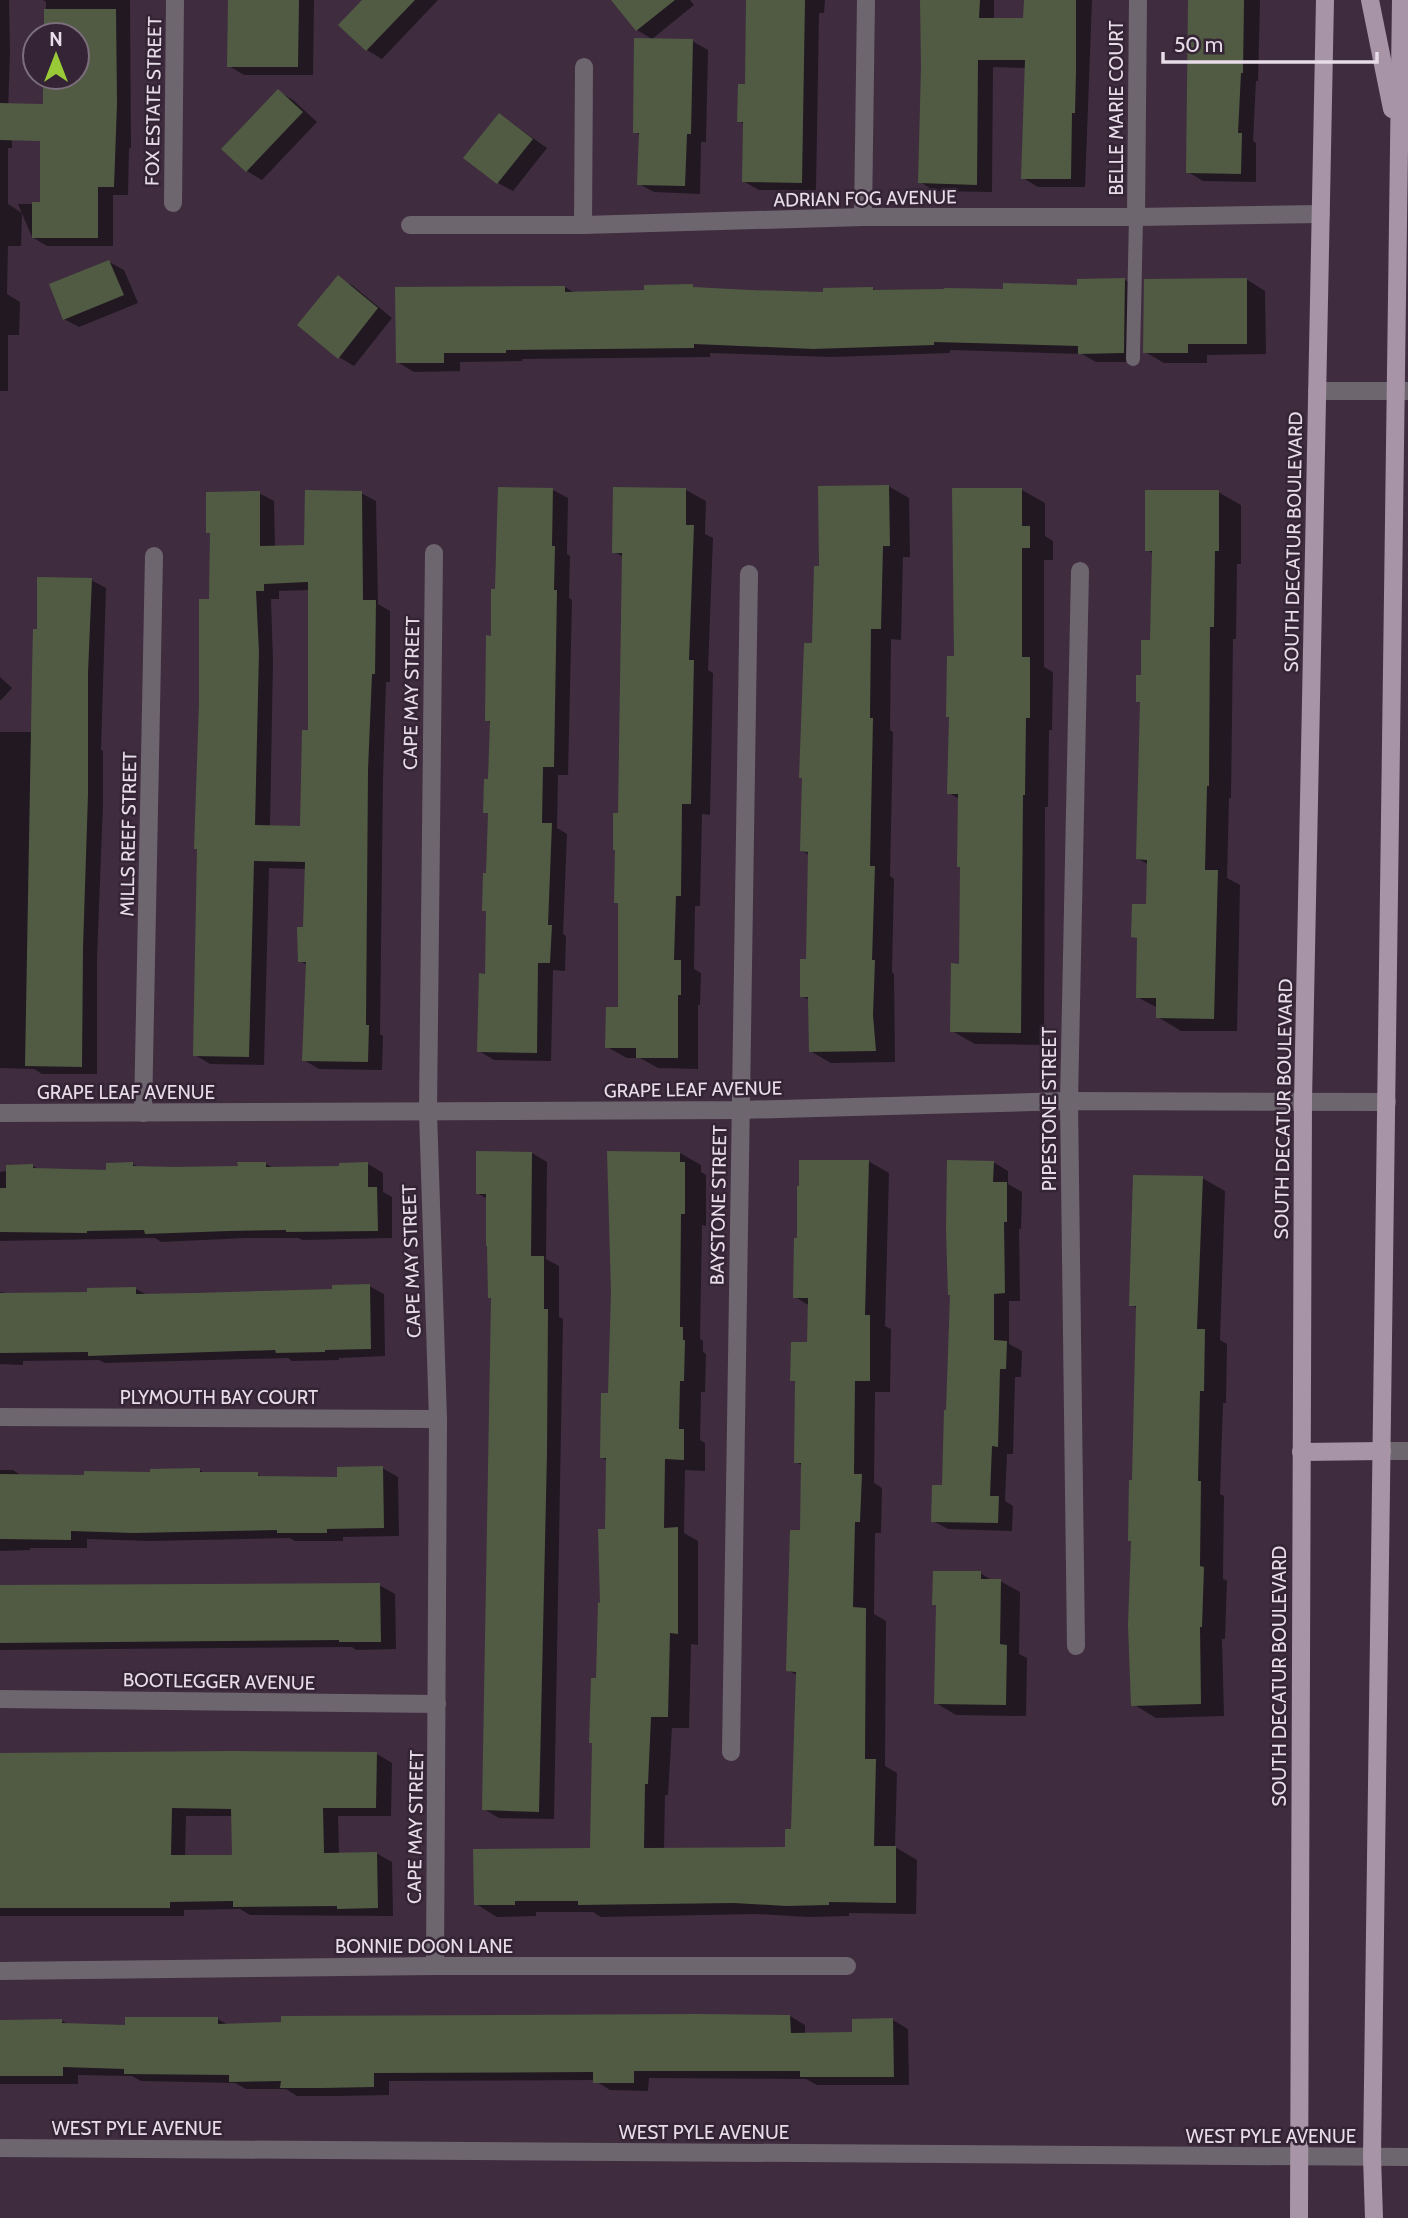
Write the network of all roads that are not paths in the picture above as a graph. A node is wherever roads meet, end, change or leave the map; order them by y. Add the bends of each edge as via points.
1 (175, 0) edge
2 (866, 0) edge
3 (1138, 0) edge
4 (1325, 0) edge
5 (1370, 0) edge
6 (1401, 0) edge
7 (584, 67) dead end
8 (1398, 143) junction
9 (173, 204) dead end
10 (1321, 214) junction
11 (863, 217) junction
12 (1136, 217) junction
13 (410, 225) dead end
14 (583, 225) junction
15 (1133, 359) dead end
16 (1317, 391) junction
17 (1402, 391) edge
18 (434, 553) dead end
19 (154, 556) dead end
20 (1080, 571) dead end
21 (749, 574) dead end
22 (1069, 1101) junction
23 (1303, 1101) junction
24 (1387, 1102) junction
25 (740, 1110) junction
26 (428, 1112) junction
27 (0, 1113) edge
28 (143, 1113) junction
29 (0, 1417) edge
30 (438, 1419) junction
31 (1382, 1451) junction
32 (1408, 1451) edge
33 (1301, 1452) junction
34 (1076, 1646) dead end
35 (0, 1699) edge
36 (437, 1704) junction
37 (731, 1752) dead end
38 (435, 1966) junction
39 (847, 1966) dead end
40 (0, 1971) edge
41 (0, 2148) edge
42 (1298, 2157) junction
43 (1372, 2157) junction
44 (1408, 2157) edge
45 (1299, 2218) edge
46 (1374, 2218) edge

1 - 9 street, FOX ESTATE STREET
2 - 11 street
3 - 12 street, BELLE MARIE COURT
4 - 10 main road, SOUTH DECATUR BOULEVARD
5 - 8 main road
6 - 8 main road
7 - 14 street
8 - 17 main road
10 - 12 street, ADRIAN FOG AVENUE
10 - 16 main road, SOUTH DECATUR BOULEVARD
11 - 12 street, ADRIAN FOG AVENUE
11 - 14 street, ADRIAN FOG AVENUE
12 - 15 lane
13 - 14 street, ADRIAN FOG AVENUE
16 - 17 street
16 - 23 main road, SOUTH DECATUR BOULEVARD
17 - 24 main road
18 - 26 street, CAPE MAY STREET
19 - 28 street, MILLS REEF STREET
20 - 22 street, PIPESTONE STREET
21 - 25 street, BAYSTONE STREET
22 - 23 street, GRAPE LEAF AVENUE
22 - 25 street, GRAPE LEAF AVENUE
22 - 34 street, PIPESTONE STREET
23 - 24 street, GRAPE LEAF AVENUE
23 - 33 main road, SOUTH DECATUR BOULEVARD
24 - 31 main road
25 - 26 street, GRAPE LEAF AVENUE
25 - 37 street, BAYSTONE STREET
26 - 28 street, GRAPE LEAF AVENUE
26 - 30 street, CAPE MAY STREET
27 - 28 street, GRAPE LEAF AVENUE
29 - 30 street, PLYMOUTH BAY COURT
30 - 36 street, CAPE MAY STREET
31 - 32 street
31 - 33 main road
31 - 43 main road
33 - 42 main road, SOUTH DECATUR BOULEVARD
35 - 36 street, BOOTLEGGER AVENUE
36 - 38 street, CAPE MAY STREET
38 - 39 street, BONNIE DOON LANE
38 - 40 street, BONNIE DOON LANE
41 - 42 street, WEST PYLE AVENUE
42 - 43 street, WEST PYLE AVENUE
42 - 45 main road, SOUTH DECATUR BOULEVARD
43 - 44 street, WEST PYLE AVENUE
43 - 46 main road

